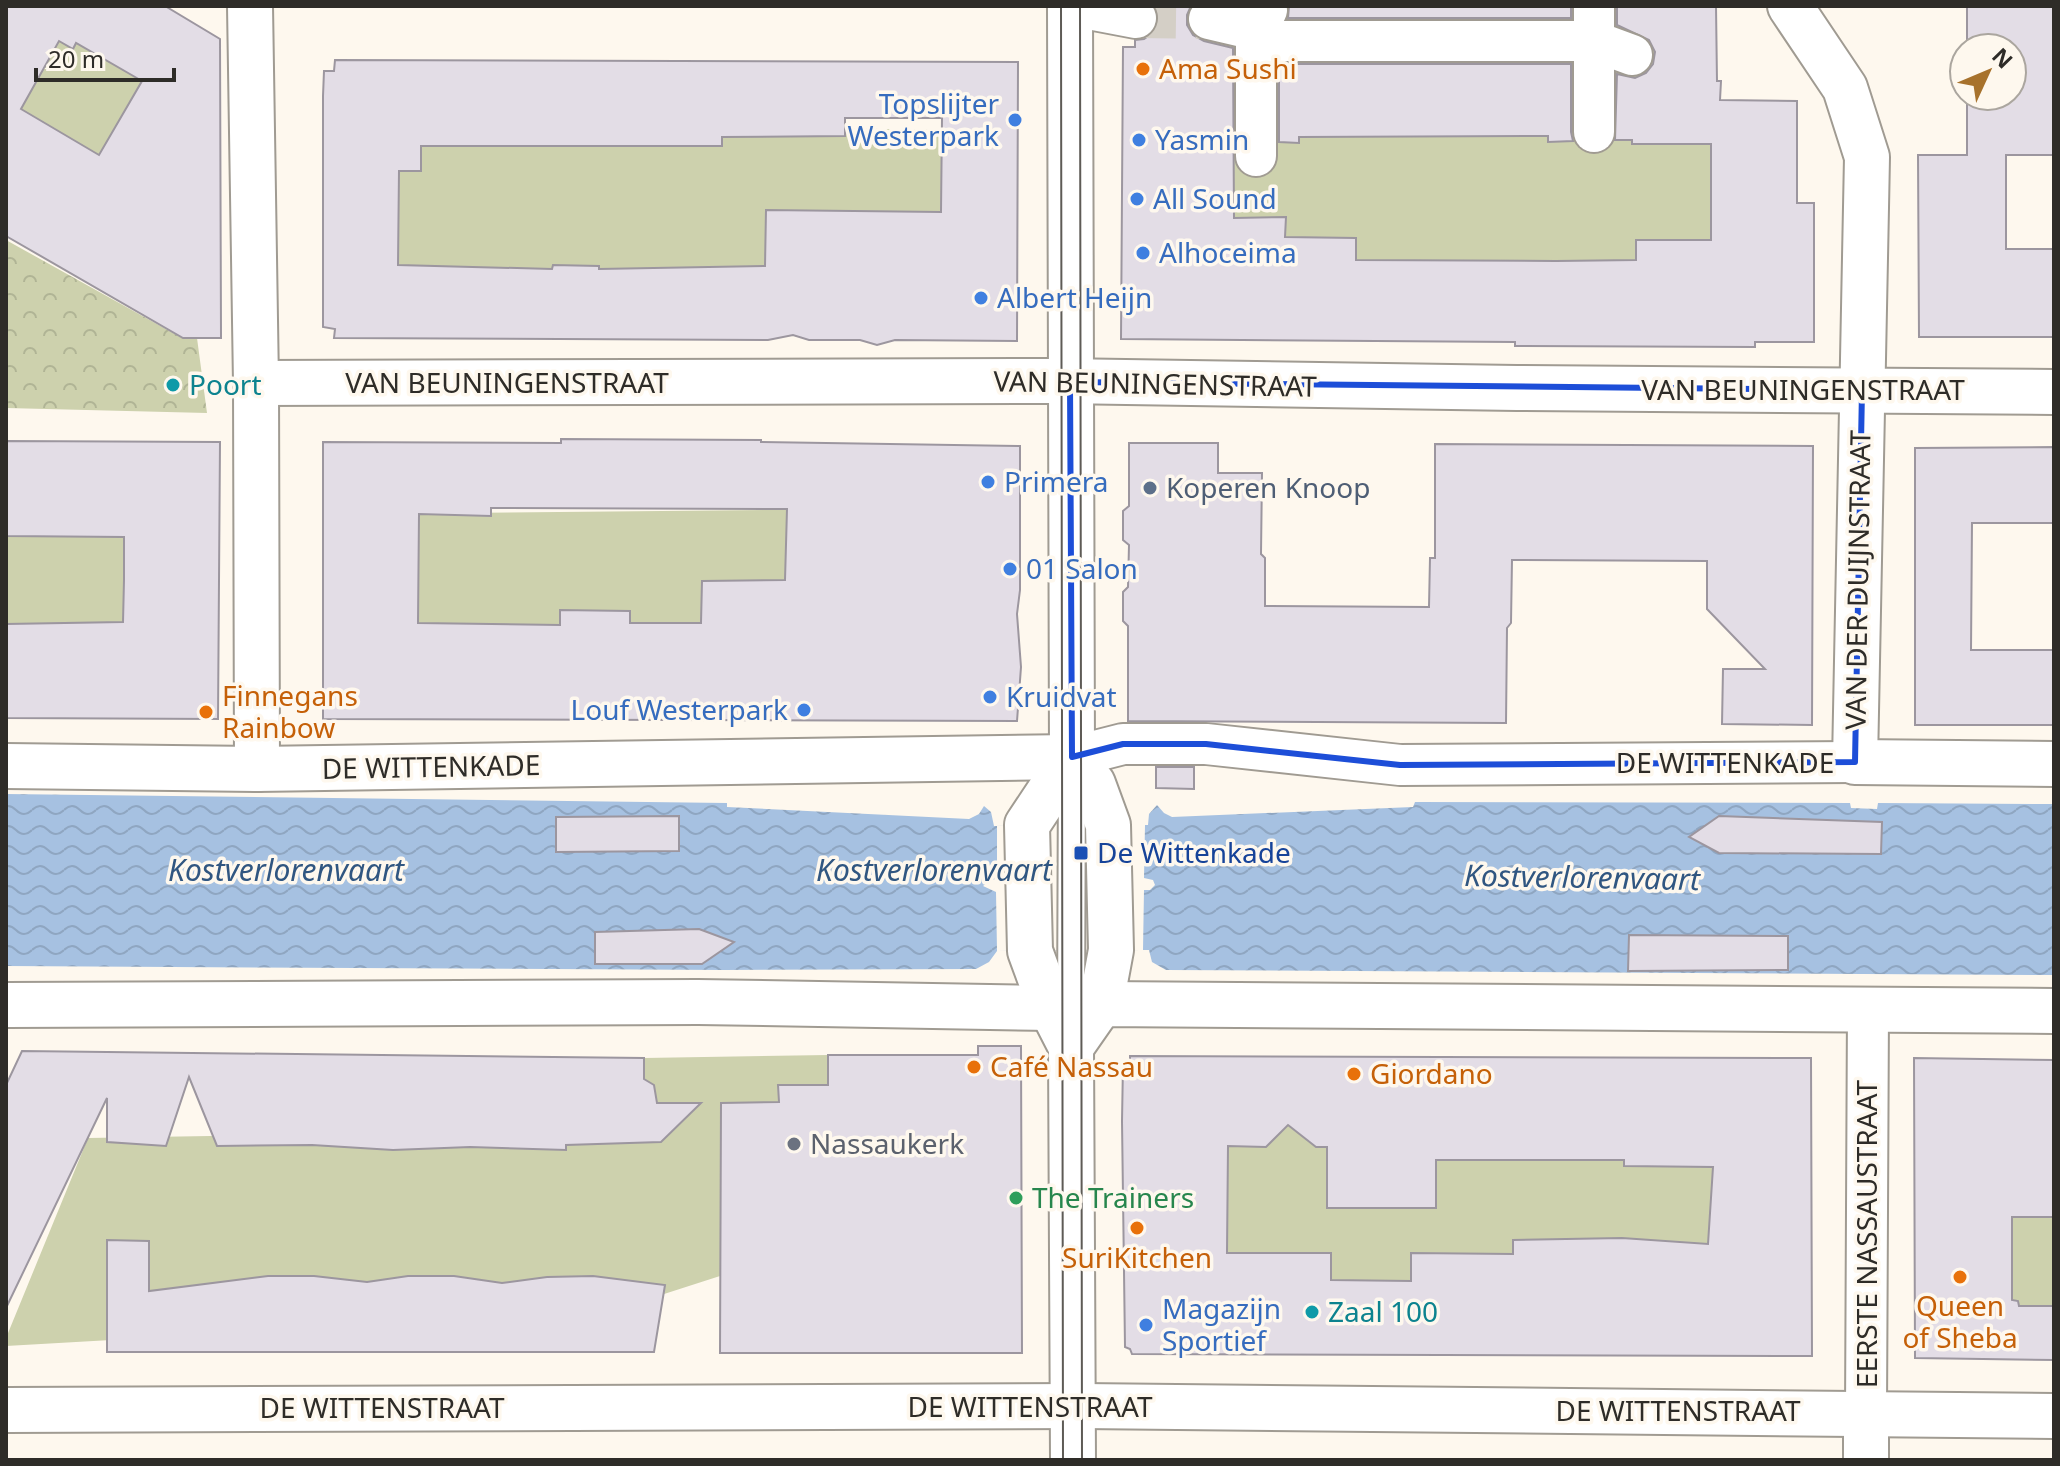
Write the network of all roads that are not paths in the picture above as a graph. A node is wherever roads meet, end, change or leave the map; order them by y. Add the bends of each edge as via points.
1 (250, 6) edge
2 (1071, 6) edge
3 (1790, 6) edge
4 (1136, 18) tunnel mouth
5 (1262, 18) edge
6 (1209, 19) tunnel mouth
7 (1594, 24) edge
8 (1632, 55) dead end
9 (1594, 132) dead end
10 (1256, 156) dead end
11 (1070, 382) junction
12 (256, 383) junction
13 (1862, 390) junction
14 (2054, 392) edge
15 (1072, 757) junction
16 (1855, 762) junction
17 (2054, 764) edge
18 (6, 766) edge
19 (257, 769) junction
20 (1071, 951) junction
21 (6, 1005) edge
22 (1868, 1008) junction
23 (2054, 1011) edge
24 (1074, 1016) junction
25 (1072, 1406) junction
26 (6, 1410) edge
27 (1866, 1413) junction
28 (2054, 1416) edge
29 (1073, 1460) edge
30 (1866, 1460) edge

1 - 12 street
2 - 4 street
2 - 11 street
3 - 13 street, VAN DER DUIJNSTRAAT via 1845,88 1867,157
5 - 6 street
5 - 7 street via 1277,41
5 - 10 street
7 - 8 street
7 - 9 street
11 - 12 street, VAN BEUNINGENSTRAAT
11 - 13 street, VAN BEUNINGENSTRAAT
11 - 15 street
12 - 19 street
13 - 14 street, VAN BEUNINGENSTRAAT
13 - 16 street, VAN DER DUIJNSTRAAT
15 - 16 street, DE WITTENKADE via 1123,744 1206,744 1400,765
15 - 19 street, DE WITTENKADE
15 - 20 street via 1093,784
15 - 20 street via 1027,825
16 - 17 street, DE WITTENKADE
18 - 19 street, DE WITTENKADE
20 - 24 street
20 - 24 street
21 - 24 street via 698,1002
22 - 23 street
22 - 24 street
22 - 27 street, EERSTE NASSAUSTRAAT
24 - 25 street
25 - 26 street, DE WITTENSTRAAT
25 - 27 street, DE WITTENSTRAAT
25 - 29 street
27 - 28 street, DE WITTENSTRAAT
27 - 30 street, EERSTE NASSAUSTRAAT

